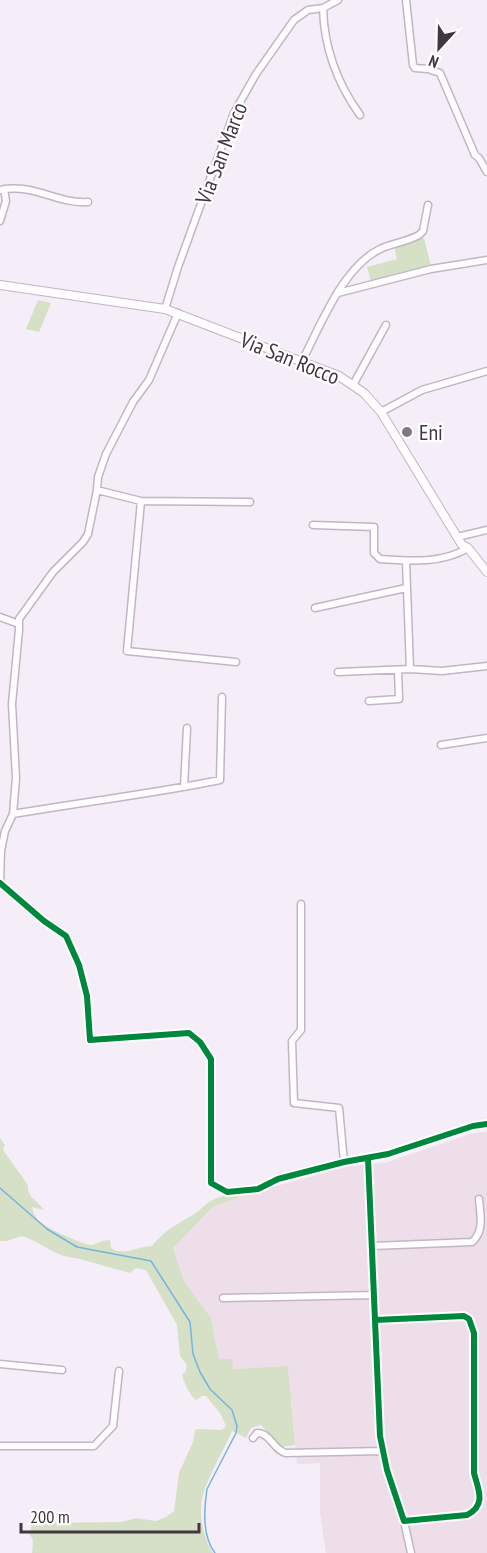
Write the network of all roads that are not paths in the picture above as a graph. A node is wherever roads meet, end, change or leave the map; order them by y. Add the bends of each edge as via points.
1 (338, 0) edge
2 (406, 0) edge
3 (323, 8) junction
4 (360, 115) dead end
5 (487, 154) edge
6 (478, 158) junction
7 (487, 172) edge
8 (2, 190) edge
9 (88, 202) dead end
10 (428, 205) dead end
11 (0, 221) edge
12 (487, 260) edge
13 (0, 285) edge
14 (338, 293) junction
15 (165, 309) junction
16 (178, 313) junction
17 (386, 325) dead end
18 (302, 361) junction
19 (487, 371) edge
20 (353, 385) junction
21 (381, 412) junction
22 (98, 490) junction
23 (141, 501) junction
24 (250, 502) dead end
25 (313, 525) dead end
26 (487, 530) edge
27 (457, 537) junction
28 (468, 548) junction
29 (406, 561) junction
30 (487, 572) edge
31 (406, 588) junction
32 (315, 608) dead end
33 (0, 617) edge
34 (19, 624) junction
35 (236, 662) dead end
36 (487, 666) edge
37 (410, 669) junction
38 (398, 670) junction
39 (338, 672) dead end
40 (222, 697) dead end
41 (369, 701) dead end
42 (187, 728) dead end
43 (487, 738) edge
44 (441, 745) dead end
45 (184, 787) junction
46 (13, 814) junction
47 (2, 835) edge
48 (0, 883) edge
49 (301, 904) dead end
50 (487, 1124) edge
51 (368, 1158) junction
52 (344, 1162) junction
53 (479, 1199) dead end
54 (372, 1246) junction
55 (374, 1295) junction
56 (223, 1298) dead end
57 (375, 1320) junction
58 (0, 1365) edge
59 (62, 1370) dead end
60 (119, 1371) dead end
61 (254, 1438) dead end
62 (0, 1446) edge
63 (382, 1451) junction
64 (404, 1521) junction
65 (411, 1553) edge

1 - 3 street, Via San Marco
2 - 6 street via 413,65 440,73
3 - 4 street via 338,79
3 - 15 street, Via San Marco via 308,10 294,20 234,113
5 - 6 street
6 - 7 street
8 - 9 street via 27,188 72,202
8 - 11 street via 6,201
10 - 14 street via 419,235 370,255 354,268
12 - 14 street via 431,269
13 - 15 street, Via San Rocco
14 - 18 street
15 - 16 street, Via San Rocco
16 - 18 street, Via San Rocco
16 - 22 street via 149,380 106,454
17 - 20 street
18 - 20 street, Via San Rocco
19 - 21 street via 422,390
20 - 21 street, Via San Rocco
21 - 27 street, Via San Rocco
22 - 23 street
22 - 34 street via 88,534 53,572
23 - 24 street
23 - 35 street via 128,651
25 - 29 street via 374,527 377,557
26 - 27 street
27 - 28 street, Via San Rocco
28 - 29 street via 453,556
28 - 30 street, Via San Rocco
29 - 31 street
31 - 32 street
31 - 37 street
33 - 34 street
34 - 46 street via 12,704 16,778
36 - 37 street via 441,671
37 - 38 street
38 - 39 street
38 - 41 street via 399,699
40 - 45 street via 220,780
42 - 45 street
43 - 44 street
45 - 46 street
46 - 47 street
47 - 48 street
48 - 52 street via 66,936 87,996 90,1040 189,1033 200,1042 211,1059 211,1183 227,1192 258,1189 278,1179
49 - 52 street via 301,1030 292,1041 294,1103 339,1108
50 - 51 street
51 - 52 street
51 - 54 street
53 - 54 street via 481,1225 472,1242
54 - 55 street
55 - 56 street
55 - 57 street
57 - 63 street
57 - 64 street via 464,1317 469,1319 474,1333 474,1473 482,1489 479,1506 467,1515
58 - 59 street
60 - 62 street via 113,1426 94,1446
61 - 63 street via 257,1433 265,1435 278,1451 286,1453
63 - 64 street
64 - 65 street

